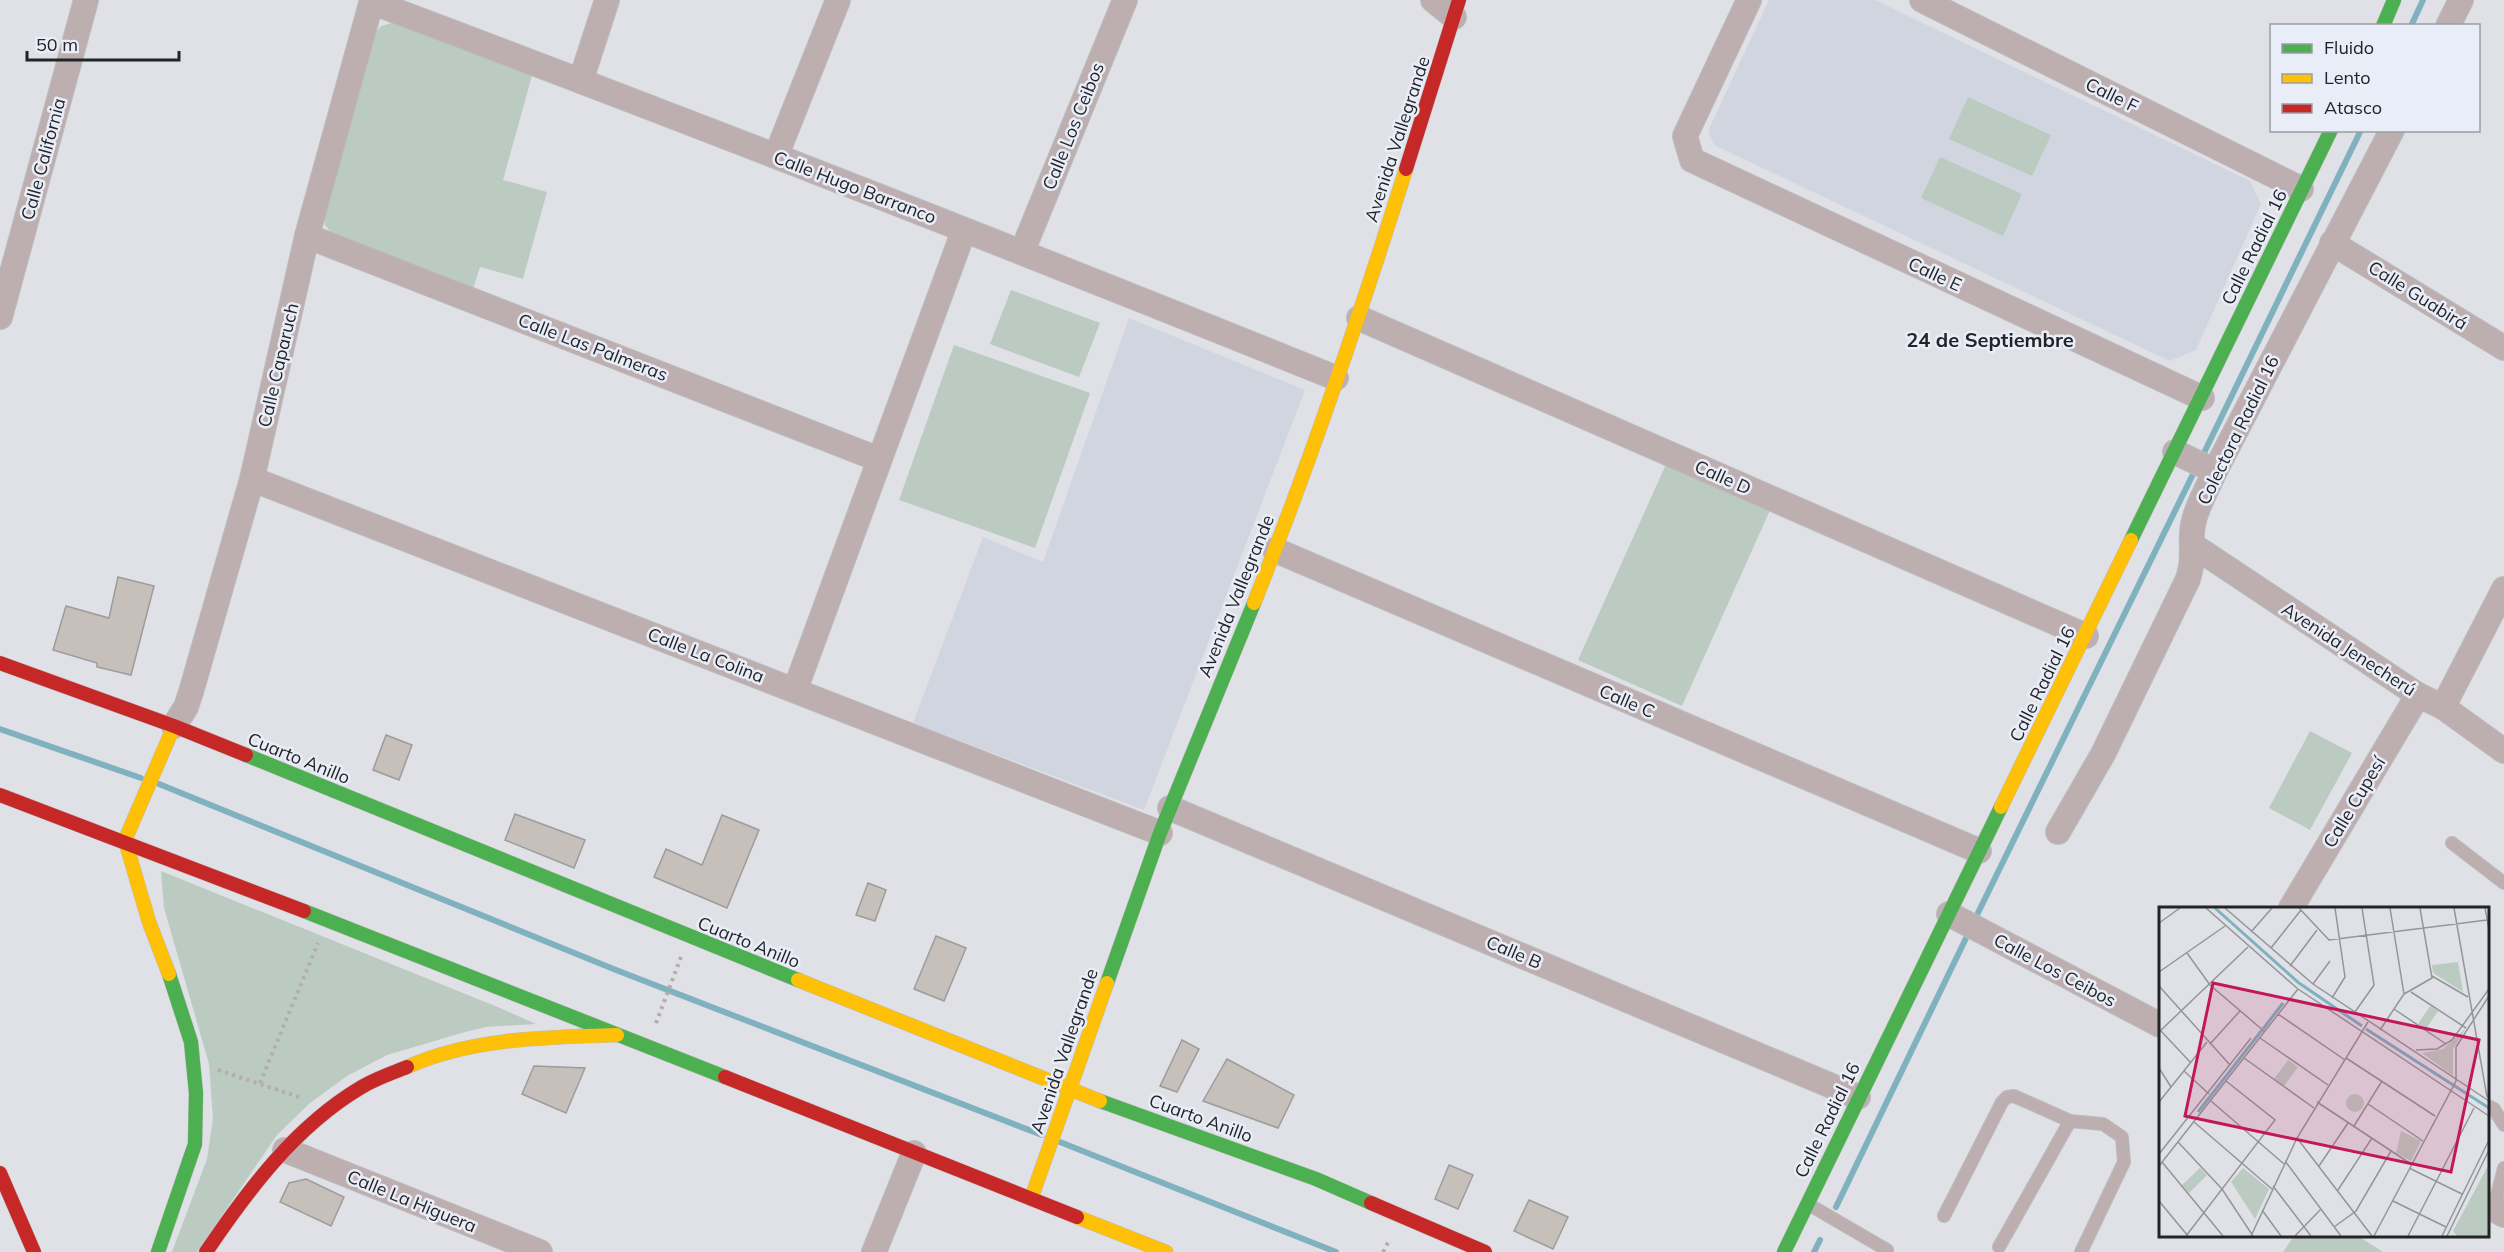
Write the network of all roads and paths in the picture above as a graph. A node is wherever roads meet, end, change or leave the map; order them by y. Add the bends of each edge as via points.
1 (86, 0) edge
2 (608, 0) edge
3 (838, 0) edge
4 (1125, 0) edge
5 (1433, 0) edge
6 (1749, 0) edge
7 (1922, 0) edge
8 (2394, 0) edge
9 (2461, 0) edge
10 (372, 1) edge
11 (1456, 9) edge
12 (2384, 24) edge
13 (2449, 24) edge
14 (581, 80) junction
15 (2330, 132) edge
16 (2391, 132) edge
17 (776, 156) junction
18 (2301, 189) junction
19 (964, 230) junction
20 (307, 236) junction
21 (2332, 243) junction
22 (1022, 252) junction
23 (0, 317) edge
24 (1359, 318) junction
25 (2504, 348) edge
26 (1336, 378) junction
27 (2202, 398) junction
28 (878, 459) junction
29 (2197, 463) junction
30 (252, 479) junction
31 (2194, 546) junction
32 (1275, 550) junction
33 (2504, 589) edge
34 (2086, 636) junction
35 (0, 663) edge
36 (795, 690) junction
37 (2418, 695) junction
38 (2443, 707) junction
39 (174, 726) junction
40 (2504, 751) edge
41 (0, 795) edge
42 (1170, 808) junction
43 (1160, 832) junction
44 (2058, 832) dead end
45 (125, 840) junction
46 (2452, 843) dead end
47 (1979, 851) junction
48 (2504, 883) edge
49 (2292, 907) edge
50 (1949, 914) junction
51 (318, 942) dead end
52 (672, 982) dead end
53 (661, 1010) dead end
54 (2159, 1024) edge
55 (617, 1035) junction
56 (216, 1069) dead end
57 (260, 1083) junction
58 (1070, 1090) junction
59 (1858, 1097) junction
60 (305, 1099) dead end
61 (2489, 1107) edge
62 (2070, 1121) junction
63 (2504, 1125) edge
64 (285, 1150) junction
65 (914, 1153) junction
66 (2504, 1168) edge
67 (0, 1173) edge
68 (1031, 1199) junction
69 (1806, 1204) junction
70 (2496, 1210) edge
71 (1944, 1216) dead end
72 (2000, 1247) dead end
73 (1888, 1251) edge
74 (33, 1252) edge
75 (158, 1252) edge
76 (206, 1252) edge
77 (540, 1252) edge
78 (874, 1252) edge
79 (1166, 1252) edge
80 (1485, 1252) edge
81 (1784, 1252) edge
82 (2081, 1252) edge

1 - 23 street, Calle California
2 - 14 street
3 - 17 street
4 - 22 street, Calle Los Ceibos
5 - 11 street
6 - 27 street, Calle E via 1684,136 1692,160
7 - 18 street, Calle F
8 - 12 main road
9 - 13 street
10 - 14 street, Calle Hugo Barranco
10 - 20 street, Calle Caparuch
11 - 24 main road, Avenida Vallegrande
14 - 17 street, Calle Hugo Barranco
15 - 18 main road, Calle Radial 16
16 - 21 street, Colectora Radial 16
17 - 19 street, Calle Hugo Barranco
18 - 27 main road, Calle Radial 16
19 - 22 street, Calle Hugo Barranco
19 - 28 street
20 - 28 street, Calle Las Palmeras
20 - 30 street, Calle Caparuch
21 - 25 street, Calle Guabirá
21 - 29 street, Colectora Radial 16
22 - 26 street, Calle Hugo Barranco
24 - 26 main road, Avenida Vallegrande
24 - 34 street, Calle D
26 - 32 main road, Avenida Vallegrande
27 - 29 main road, Calle Radial 16
28 - 36 street
29 - 31 street, Colectora Radial 16
29 - 34 main road, Calle Radial 16
30 - 36 street, Calle La Colina
30 - 39 street, Calle Caparuch via 191,692
31 - 37 street, Avenida Jenecherú
31 - 44 street, Colectora Radial 16 via 2188,579 2103,754
32 - 42 main road, Avenida Vallegrande
32 - 47 street, Calle C
33 - 38 street
34 - 47 main road, Calle Radial 16
35 - 39 main road, Cuarto Anillo
36 - 43 street, Calle La Colina
37 - 38 street, Avenida Jenecherú
37 - 49 street, Calle Cupesí
38 - 40 street, Avenida Jenecherú
39 - 45 main road
39 - 58 main road, Cuarto Anillo
41 - 45 main road
42 - 43 main road, Avenida Vallegrande
42 - 59 street, Calle B
43 - 58 main road, Avenida Vallegrande
45 - 55 main road
45 - 75 main road via 148,922 172,980 191,1042 196,1093 195,1144
46 - 48 lane
47 - 50 main road, Calle Radial 16
50 - 54 street, Calle Los Ceibos
50 - 59 main road, Calle Radial 16
51 - 57 path
52 - 53 path
55 - 64 main road via 531,1038 431,1056 361,1087 315,1120
55 - 65 main road
56 - 57 path
57 - 60 path
58 - 68 main road, Avenida Vallegrande
58 - 80 main road, Cuarto Anillo via 1316,1179
59 - 69 main road, Calle Radial 16
61 - 63 lane
62 - 71 lane via 2014,1096 2007,1097
62 - 72 lane
62 - 82 lane via 2103,1124 2121,1137 2124,1162
64 - 76 main road via 241,1200
64 - 77 street, Calle La Higuera
65 - 68 main road
65 - 78 street
66 - 70 lane
67 - 74 main road
68 - 79 main road
69 - 73 lane
69 - 81 main road, Calle Radial 16

